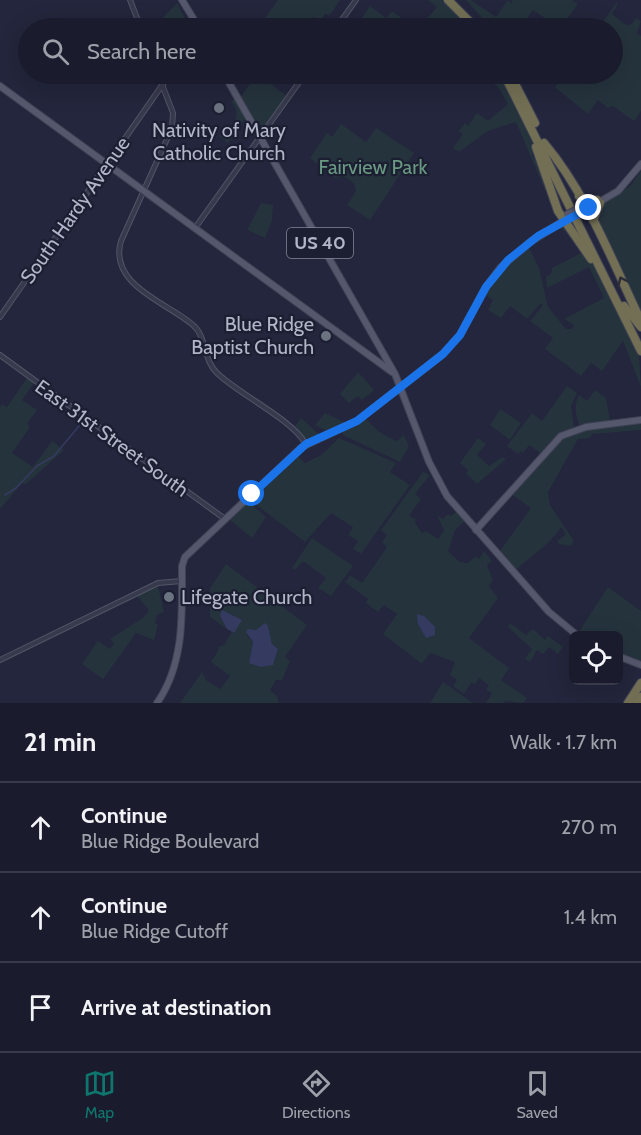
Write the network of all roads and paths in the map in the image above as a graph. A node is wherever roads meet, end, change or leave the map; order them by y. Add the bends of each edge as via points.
1 (130, 0) edge
2 (182, 0) edge
3 (356, 0) edge
4 (448, 0) edge
5 (456, 0) edge
6 (137, 18) edge
7 (193, 18) edge
8 (343, 18) edge
9 (466, 18) edge
10 (472, 18) edge
11 (162, 84) joint
12 (230, 84) edge
13 (298, 84) edge
14 (509, 84) edge
15 (515, 84) edge
16 (0, 86) edge
17 (533, 131) junction
18 (259, 136) junction
19 (544, 143) junction
20 (107, 164) junction
21 (641, 164) edge
22 (144, 190) junction
23 (579, 196) junction
24 (600, 200) junction
25 (584, 208) junction
26 (562, 219) junction
27 (593, 220) junction
28 (195, 228) junction
29 (610, 288) junction
30 (624, 306) junction
31 (0, 317) edge
32 (641, 321) edge
33 (641, 327) edge
34 (641, 340) edge
35 (641, 351) edge
36 (0, 355) edge
37 (395, 374) junction
38 (401, 387) junction
39 (641, 420) edge
40 (299, 436) junction
41 (317, 439) junction
42 (306, 444) junction
43 (297, 452) junction
44 (225, 519) junction
45 (476, 530) junction
46 (173, 581) junction
47 (182, 581) junction
48 (182, 589) junction
49 (572, 631) edge
50 (623, 658) edge
51 (0, 660) edge
52 (641, 666) edge
53 (641, 683) edge
54 (641, 690) edge
55 (641, 697) edge
56 (157, 703) edge
57 (630, 703) edge
58 (637, 703) edge

1 - 6 street
2 - 7 main road
3 - 8 street
4 - 9 highway
5 - 10 highway
11 - 20 street, South Hardy Avenue
11 - 22 street via 172,113 172,128
12 - 18 main road, US 40
13 - 18 street
14 - 17 highway
15 - 19 highway
16 - 20 main road
17 - 26 highway
17 - 29 highway
18 - 28 street
18 - 37 main road, US 40
19 - 23 highway
19 - 30 highway
20 - 22 main road
20 - 31 street, South Hardy Avenue
21 - 24 main road via 626,184
22 - 28 main road
22 - 40 street via 119,245 129,279 195,326 218,374
23 - 24 highway
23 - 25 highway
24 - 25 main road
24 - 27 highway
25 - 26 main road, bridge
25 - 27 highway
26 - 29 highway
26 - 38 main road via 501,267 455,342
32 -> 27 highway
28 - 37 main road
29 - 35 highway
30 - 33 highway
30 - 34 highway
36 - 44 street, East 31st Street South
37 - 38 main road, US 40
38 - 41 main road via 357,421
38 - 45 main road, US 40 via 440,486
39 - 45 main road via 585,427 561,436
40 - 41 street
40 - 42 street
40 - 43 street
41 - 42 main road
42 - 43 main road
43 - 44 main road
44 - 47 main road via 185,557
45 - 49 main road, US 40 via 549,612
46 - 47 street
46 - 48 street
46 - 51 street via 158,583
47 - 48 main road
48 - 56 main road via 183,622 172,675
50 - 52 main road
53 - 57 highway
54 - 57 highway
55 - 58 highway

